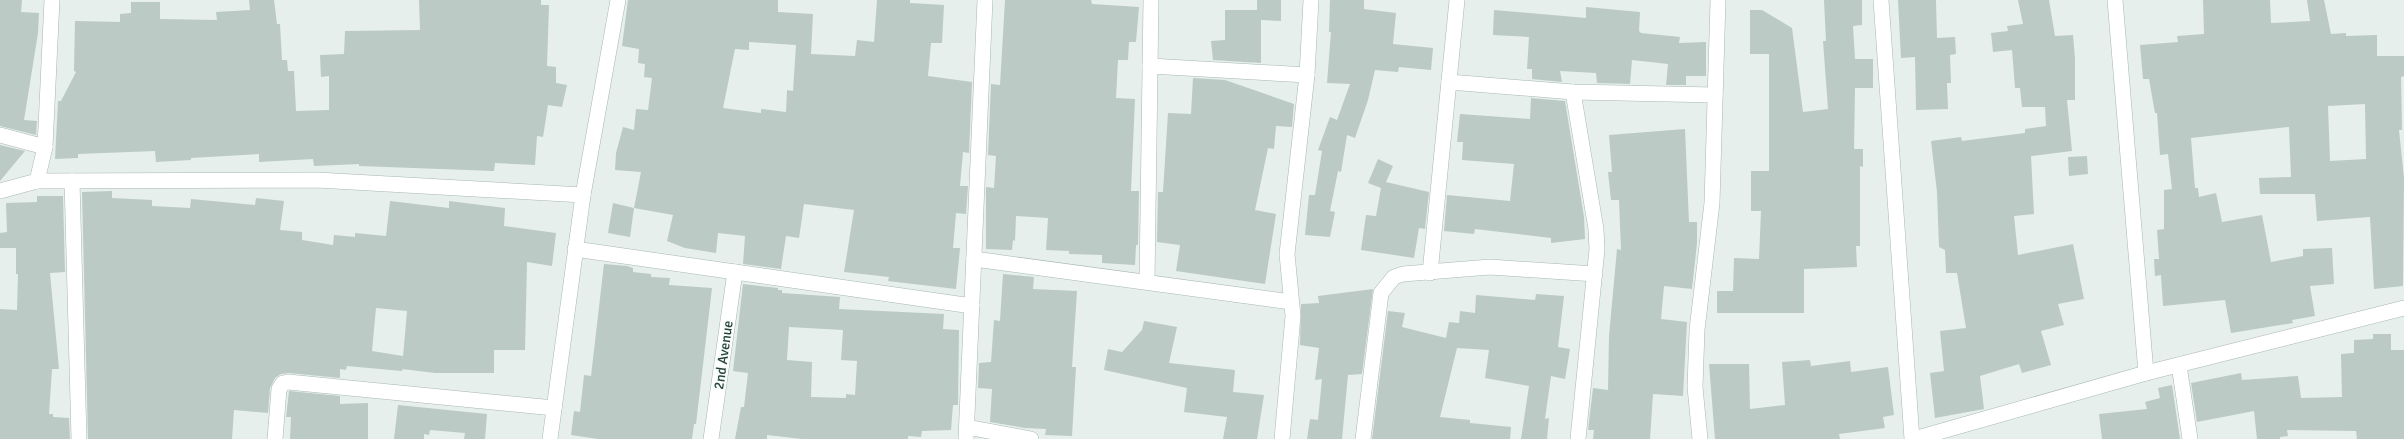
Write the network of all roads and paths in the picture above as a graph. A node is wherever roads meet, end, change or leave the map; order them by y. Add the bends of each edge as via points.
1 (52, 0) edge
2 (618, 0) edge
3 (985, 0) edge
4 (1151, 0) edge
5 (1311, 0) edge
6 (1458, 0) edge
7 (1718, 0) edge
8 (1880, 0) edge
9 (2115, 0) edge
10 (1150, 66) junction
11 (1307, 75) junction
12 (1449, 82) junction
13 (1573, 92) junction
14 (1715, 95) junction
15 (0, 135) edge
16 (45, 146) junction
17 (37, 181) junction
18 (72, 181) junction
19 (0, 191) edge
20 (583, 196) junction
21 (575, 249) junction
22 (974, 259) junction
23 (735, 272) junction
24 (1430, 273) junction
25 (1595, 274) junction
26 (1147, 282) junction
27 (1291, 302) junction
28 (972, 306) junction
29 (2404, 308) edge
30 (2179, 365) junction
31 (2146, 373) junction
32 (554, 408) junction
33 (967, 433) edge
34 (1934, 437) edge
35 (79, 439) edge
36 (276, 439) edge
37 (550, 439) edge
38 (711, 439) edge
39 (1031, 439) edge
40 (1282, 439) edge
41 (1363, 439) edge
42 (1578, 439) edge
43 (1700, 439) edge
44 (1913, 439) edge
45 (2190, 439) edge

1 - 16 street
2 - 20 street
3 - 22 street
4 - 10 street
5 - 11 street
6 - 12 street
7 - 14 street
8 - 44 street
9 - 31 street
10 - 11 street
10 - 26 street
11 - 27 street via 1287,254
12 - 13 street
12 - 24 street
13 - 14 street
13 - 25 street via 1596,229
14 - 43 street via 1712,203 1697,330 1695,387
15 - 16 street
16 - 17 street
17 - 18 street
17 - 19 street
18 - 20 street via 317,180
18 - 35 street
20 - 21 street
21 - 23 street
21 - 32 street
22 - 26 street
22 - 28 street
23 - 28 street
23 - 38 street, 2nd Avenue
24 - 25 street via 1490,268
24 - 41 street via 1394,276 1381,293
25 - 42 street
26 - 27 street
27 - 40 street via 1293,326
28 - 33 street
29 - 30 street
30 - 31 street
30 - 45 street
31 - 34 street
32 - 36 street via 288,382 279,389
32 - 37 street
33 - 39 street
34 - 44 street

